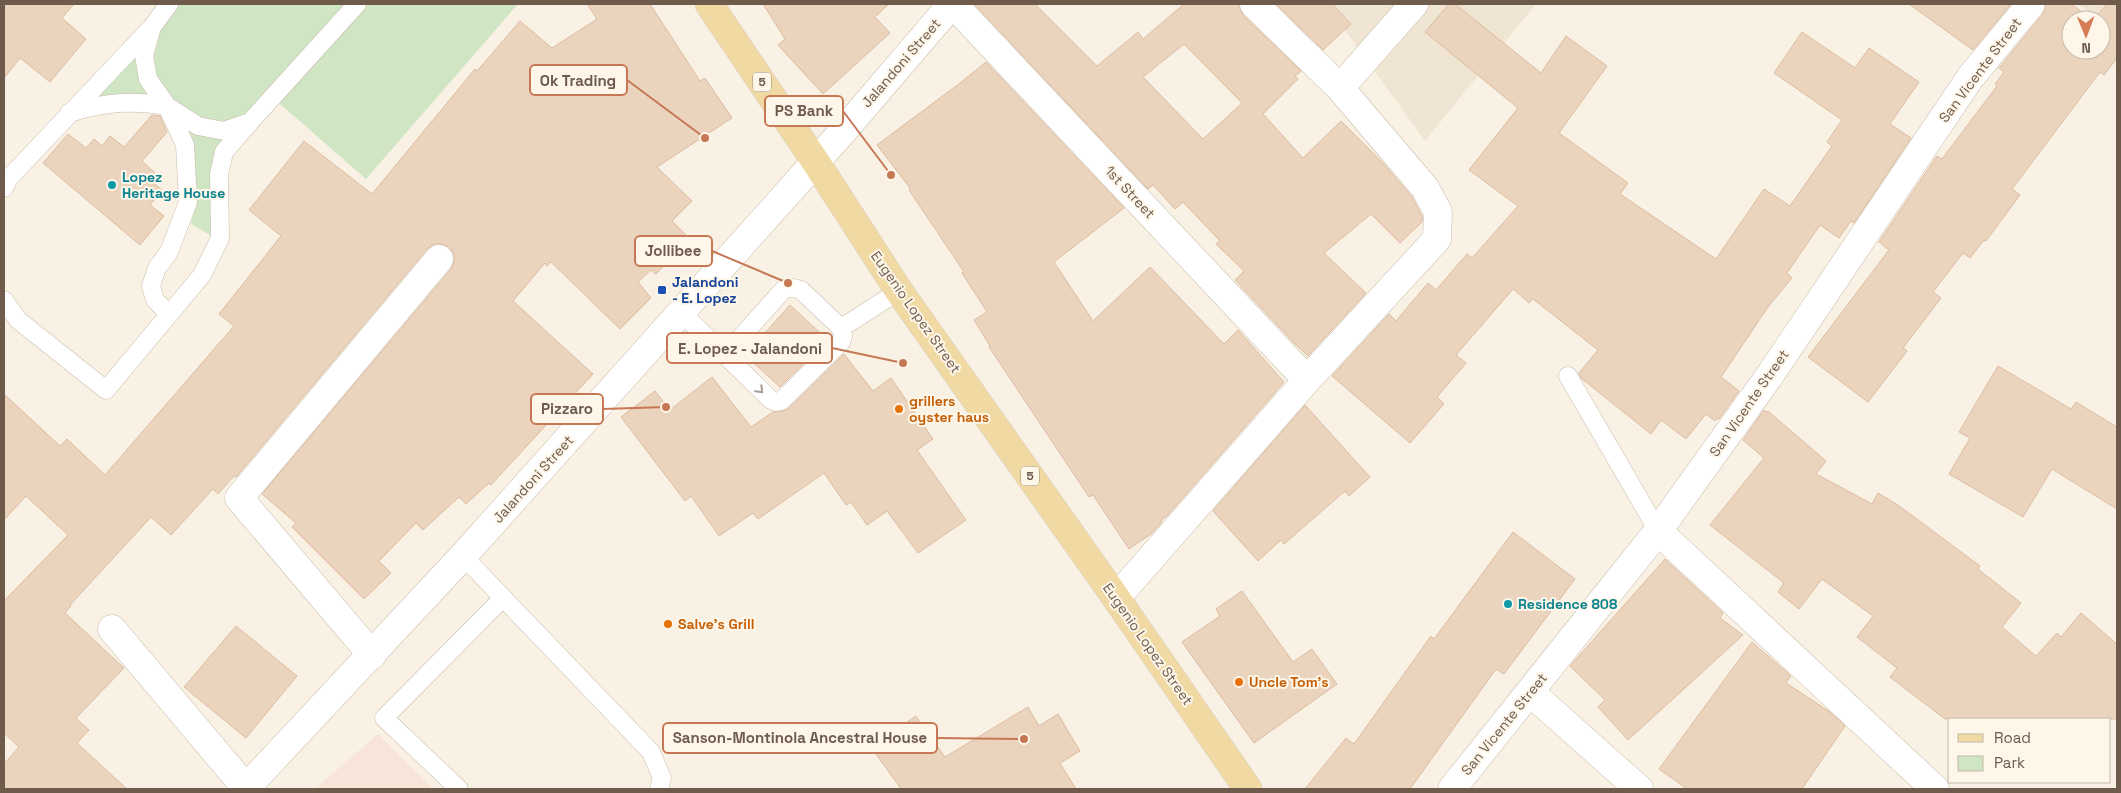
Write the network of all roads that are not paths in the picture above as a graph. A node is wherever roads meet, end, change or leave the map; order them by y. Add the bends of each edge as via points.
1 (170, 4) edge
2 (357, 4) edge
3 (709, 4) edge
4 (952, 4) edge
5 (1254, 4) edge
6 (1414, 4) edge
7 (2031, 4) edge
8 (152, 27) junction
9 (1340, 88) junction
10 (167, 106) junction
11 (70, 113) junction
12 (250, 122) junction
13 (815, 161) junction
14 (4, 188) edge
15 (438, 259) dead end
16 (899, 291) junction
17 (4, 300) edge
18 (681, 312) junction
19 (169, 314) junction
20 (841, 328) junction
21 (725, 355) junction
22 (1568, 376) dead end
23 (1307, 380) junction
24 (1658, 531) junction
25 (464, 556) junction
26 (503, 598) junction
27 (1116, 598) junction
28 (112, 629) dead end
29 (372, 655) junction
30 (1530, 692) junction
31 (245, 789) edge
32 (460, 789) edge
33 (659, 789) edge
34 (1248, 789) edge
35 (1452, 789) edge
36 (1639, 789) edge
37 (1935, 789) edge

1 - 8 lane
2 - 12 lane
3 - 13 main road, Eugenio Lopez Street / 5
4 - 13 street, Jalandoni Street
4 - 23 street, 1st Street
5 - 9 street
6 - 9 street
7 - 24 street, San Vicente Street via 1970,78 1770,375
8 - 10 lane via 144,55 148,79
8 - 11 lane
9 - 23 street via 1425,188 1438,212 1437,239
10 - 11 lane via 120,102
10 - 12 lane via 206,128 224,131
10 - 19 lane via 185,145 188,202 170,252 157,268 151,286 155,300
11 - 14 lane via 9,178
12 - 19 lane via 224,152 219,175 220,238 202,275
13 - 16 main road, Eugenio Lopez Street / 5
13 - 18 street, Jalandoni Street
15 - 29 street via 239,498
16 - 20 lane
16 - 27 main road, Eugenio Lopez Street / 5
17 - 19 lane via 18,320 106,390
18 - 21 lane
18 - 25 street, Jalandoni Street
20 - 21 lane via 801,290 784,289
21 -> 20 lane via 771,400 781,401 841,342
22 - 24 lane
23 - 27 street
24 - 30 street, San Vicente Street
24 - 37 street
25 - 26 lane
25 - 29 street, Jalandoni Street
26 - 32 lane via 384,718
26 - 33 lane via 651,752 662,778
27 - 34 main road, Eugenio Lopez Street / 5
28 - 31 street
29 - 31 street, Jalandoni Street
30 - 35 street, San Vicente Street
30 - 36 street

